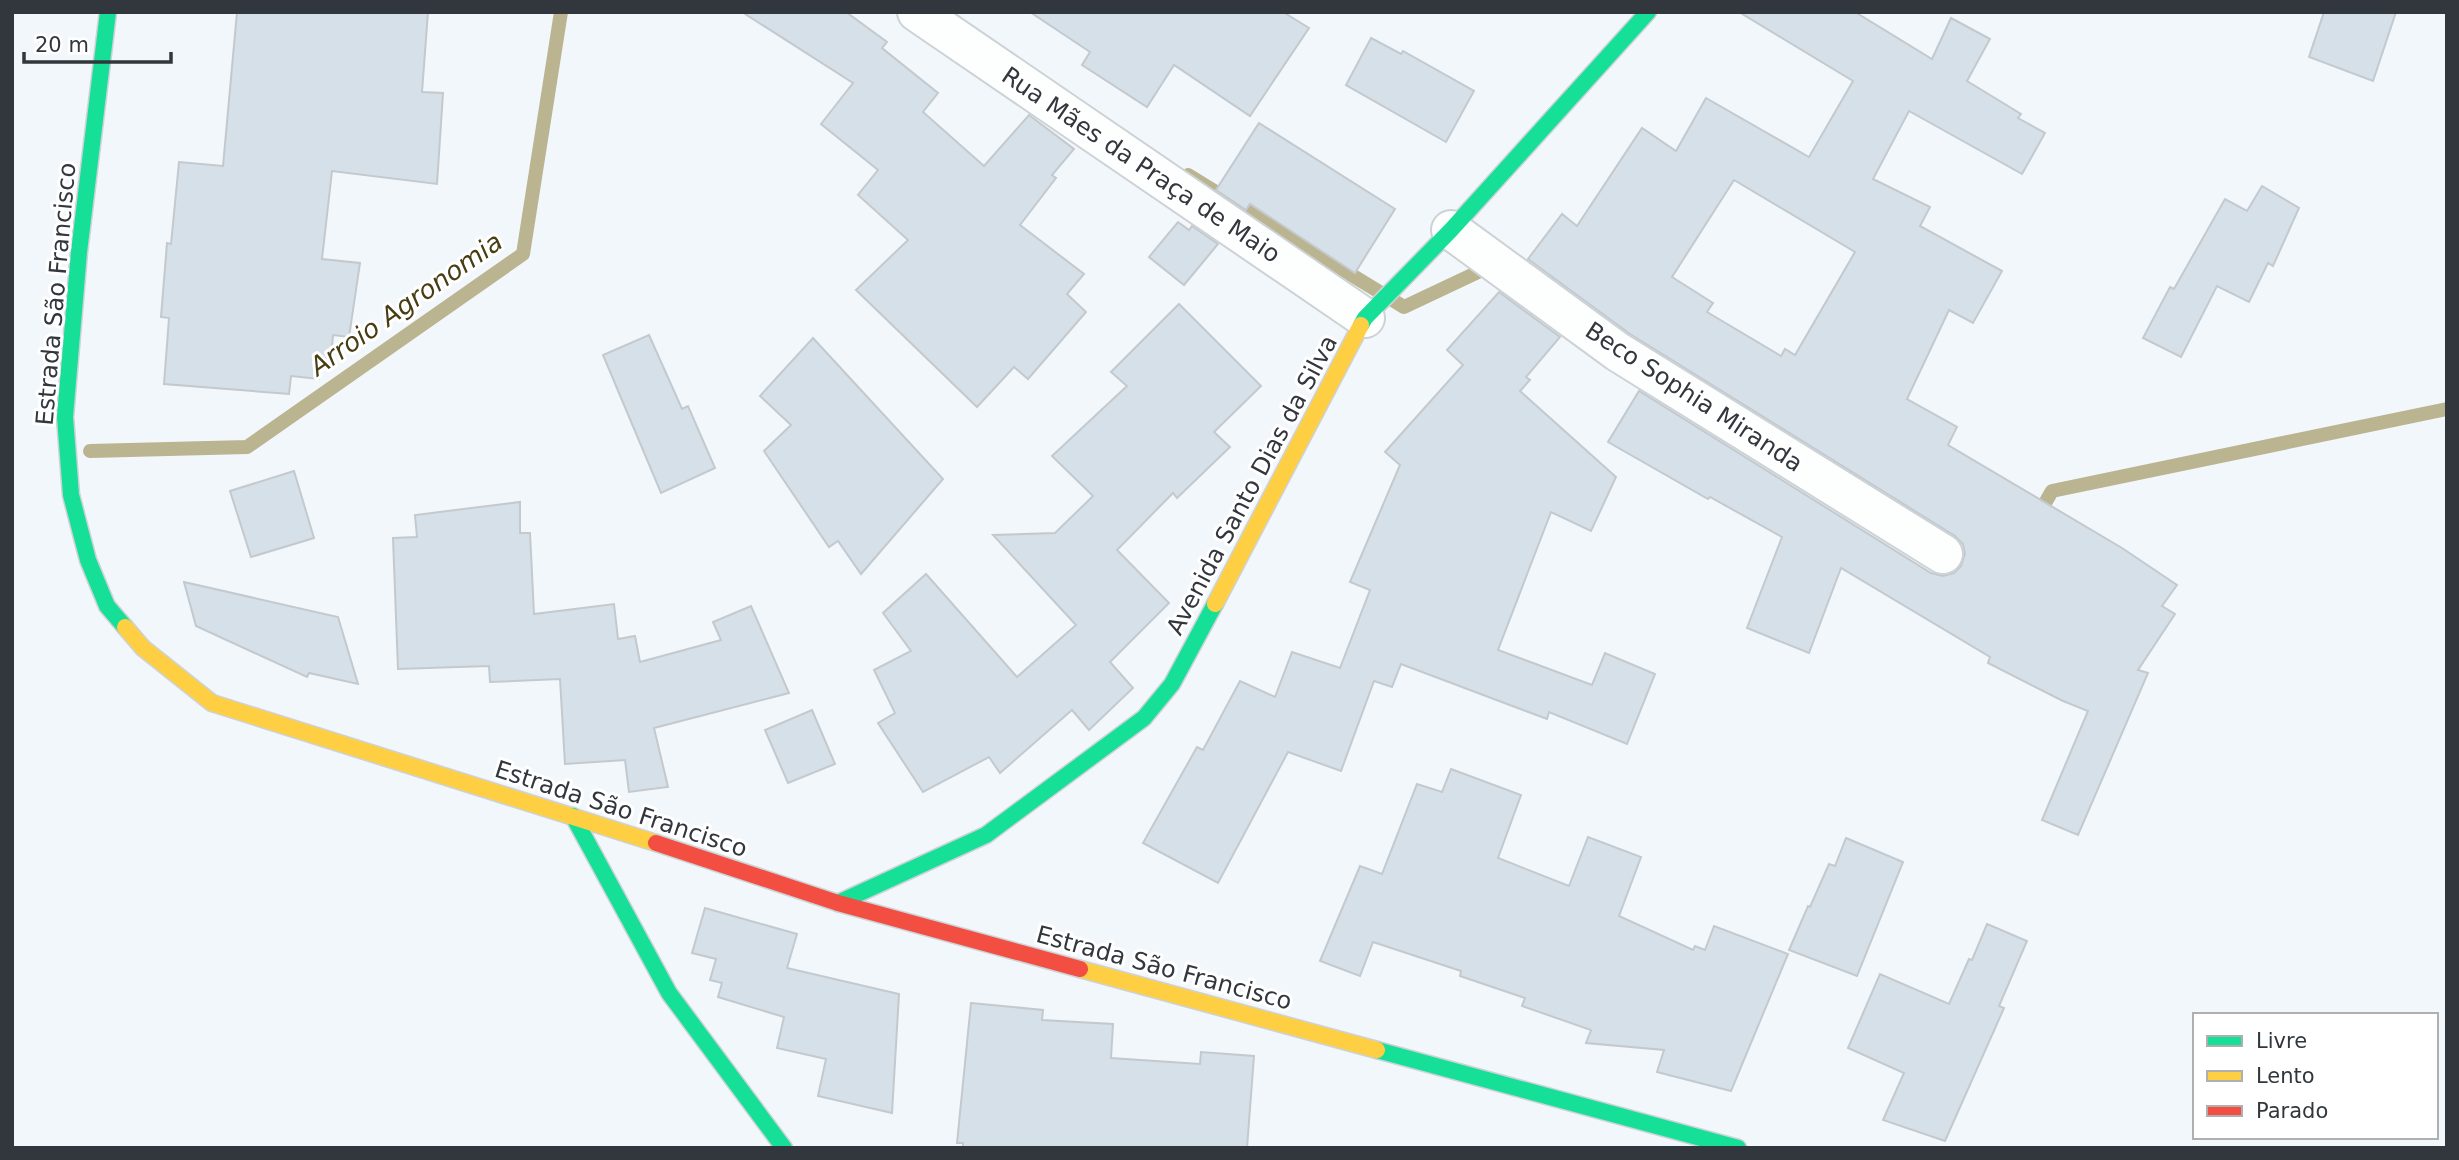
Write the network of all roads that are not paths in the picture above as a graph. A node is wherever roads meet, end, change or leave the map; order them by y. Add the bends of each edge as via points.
1 (108, 12) edge
2 (916, 12) edge
3 (1648, 12) edge
4 (1451, 230) junction
5 (1365, 318) junction
6 (1943, 554) dead end
7 (573, 816) junction
8 (838, 903) junction
9 (784, 1148) edge
10 (1738, 1148) edge

1 - 7 main road, Estrada São Francisco via 65,417 71,495 88,560 107,606 143,648 212,704
2 - 5 street, Rua Mães da Praça de Maio
3 - 4 main road, Avenida Santo Dias da Silva
4 - 5 main road, Avenida Santo Dias da Silva
4 - 6 street, Beco Sophia Miranda via 1618,352
5 - 8 main road, Avenida Santo Dias da Silva via 1189,654 1144,718 986,835
7 - 8 main road, Estrada São Francisco
7 - 9 main road via 669,993
8 - 10 main road, Estrada São Francisco

